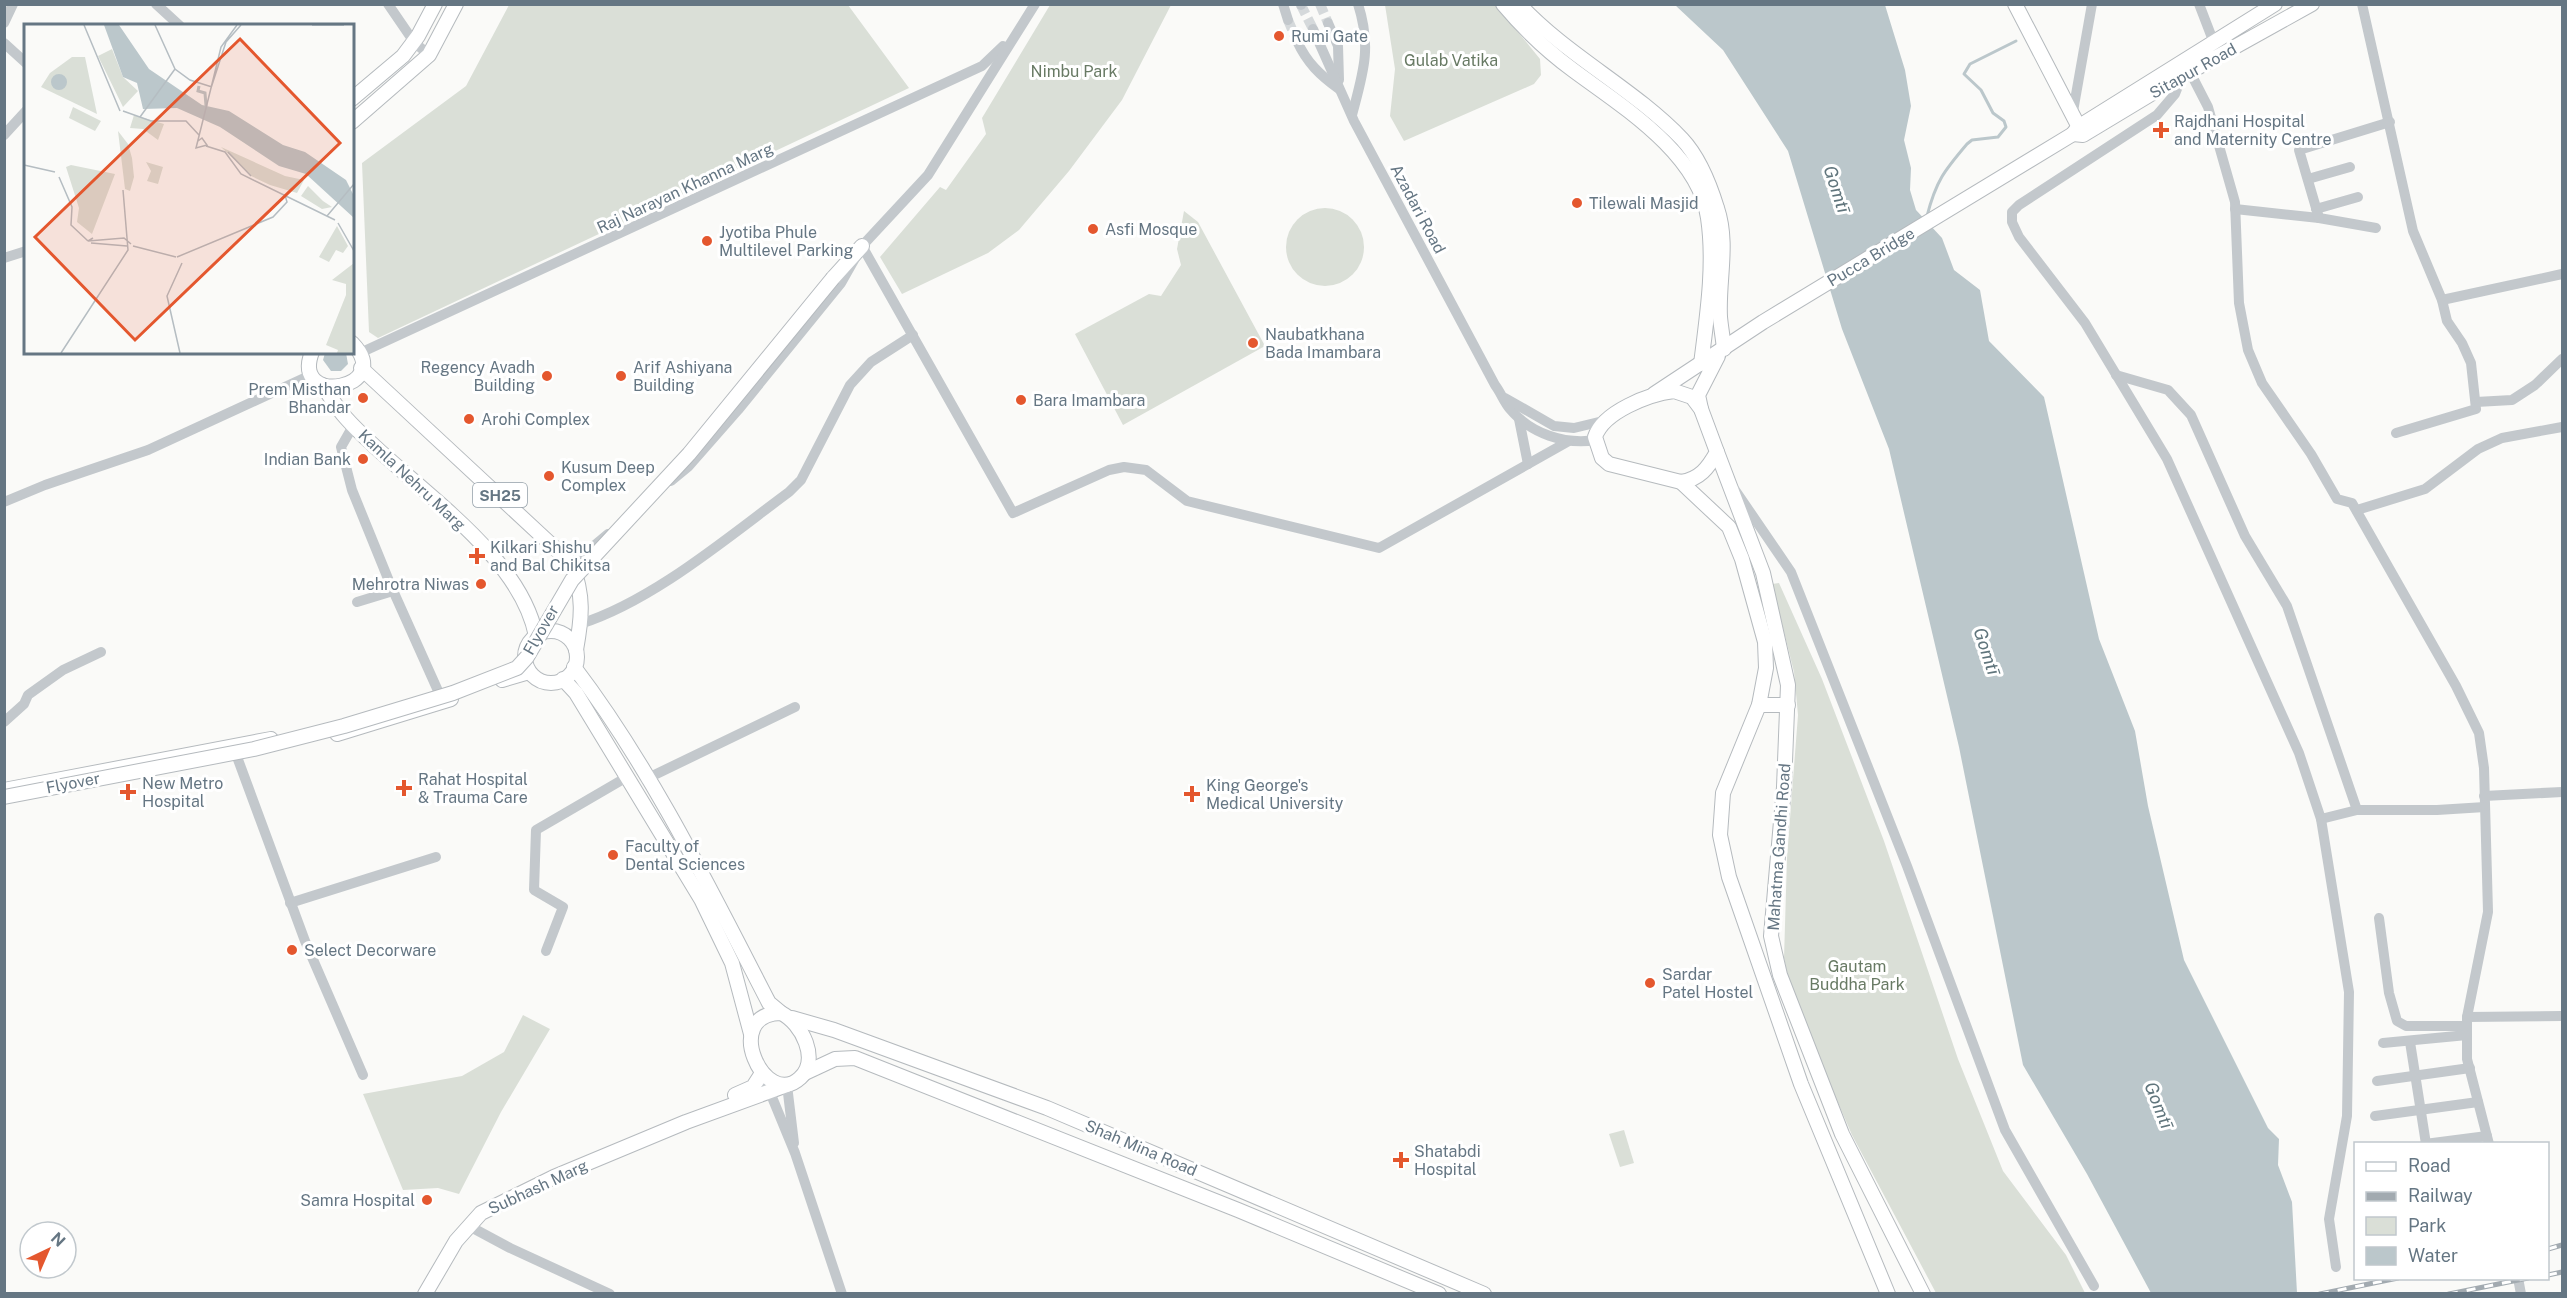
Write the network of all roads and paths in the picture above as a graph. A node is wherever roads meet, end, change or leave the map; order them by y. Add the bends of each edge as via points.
1 (13, 4) edge
2 (156, 4) edge
3 (388, 4) edge
4 (435, 4) edge
5 (456, 4) edge
6 (1035, 4) edge
7 (1284, 4) edge
8 (1358, 4) edge
9 (1503, 4) edge
10 (1519, 4) edge
11 (2015, 4) edge
12 (2092, 4) edge
13 (2199, 4) edge
14 (2275, 4) edge
15 (2312, 4) edge
16 (2362, 4) edge
17 (1288, 20) tunnel mouth
18 (4, 23) edge
19 (1328, 23) tunnel mouth
20 (174, 24) edge
21 (1313, 29) tunnel mouth
22 (1013, 37) junction
23 (1297, 41) tunnel mouth
24 (414, 42) junction
25 (4, 43) edge
26 (2214, 43) junction
27 (429, 55) junction
28 (24, 61) edge
29 (1581, 68) junction
30 (2186, 74) junction
31 (1340, 89) junction
32 (354, 97) edge
33 (24, 113) edge
34 (1352, 116) junction
35 (354, 120) edge
36 (2390, 122) junction
37 (2077, 128) junction
38 (4, 135) edge
39 (2350, 167) dead end
40 (2308, 179) junction
41 (1979, 191) joint
42 (2358, 197) dead end
43 (2235, 209) junction
44 (2318, 214) junction
45 (2376, 228) dead end
46 (862, 246) junction
47 (24, 252) edge
48 (4, 258) edge
49 (2562, 274) edge
50 (2442, 300) junction
51 (913, 334) junction
52 (356, 348) edge
53 (1722, 350) junction
54 (311, 354) edge
55 (2562, 358) edge
56 (1701, 364) junction
57 (361, 368) junction
58 (2116, 375) junction
59 (317, 380) junction
60 (1654, 394) junction
61 (1505, 398) junction
62 (2476, 402) junction
63 (1701, 409) junction
64 (1519, 418) junction
65 (1603, 421) junction
66 (353, 426) junction
67 (2562, 427) edge
68 (2396, 433) dead end
69 (1596, 440) junction
70 (1569, 441) junction
71 (1717, 452) junction
72 (1528, 464) junction
73 (1728, 480) junction
74 (1681, 482) junction
75 (4, 502) edge
76 (2356, 510) junction
77 (572, 564) junction
78 (393, 591) junction
79 (357, 602) dead end
80 (580, 624) junction
81 (536, 636) junction
82 (576, 651) junction
83 (101, 652) dead end
84 (525, 652) junction
85 (574, 667) junction
86 (529, 672) junction
87 (563, 679) junction
88 (441, 698) junction
89 (1759, 705) junction
90 (1788, 705) junction
91 (795, 706) dead end
92 (4, 722) edge
93 (235, 751) junction
94 (627, 777) junction
95 (646, 779) junction
96 (4, 790) edge
97 (2562, 792) edge
98 (4, 797) edge
99 (2484, 802) junction
100 (4, 804) edge
101 (2357, 810) junction
102 (2321, 819) junction
103 (684, 856) junction
104 (436, 857) dead end
105 (290, 903) junction
106 (2379, 918) dead end
107 (1771, 936) junction
108 (1752, 943) junction
109 (546, 951) dead end
110 (787, 1016) junction
111 (2562, 1016) edge
112 (2467, 1026) junction
113 (751, 1034) junction
114 (2410, 1042) junction
115 (2383, 1044) dead end
116 (2470, 1068) junction
117 (762, 1073) junction
118 (805, 1073) junction
119 (363, 1075) dead end
120 (2415, 1077) junction
121 (2376, 1081) dead end
122 (979, 1083) junction
123 (787, 1085) junction
124 (769, 1092) junction
125 (2478, 1102) junction
126 (971, 1104) junction
127 (2421, 1110) junction
128 (2375, 1116) dead end
129 (686, 1122) junction
130 (2488, 1140) edge
131 (2426, 1142) edge
132 (2447, 1142) edge
133 (795, 1153) junction
134 (1153, 1153) junction
135 (1146, 1174) junction
136 (1245, 1192) junction
137 (1238, 1210) junction
138 (469, 1226) junction
139 (1390, 1252) junction
140 (2336, 1267) dead end
141 (1383, 1269) junction
142 (1882, 1273) junction
143 (2094, 1286) dead end
144 (425, 1293) edge
145 (610, 1293) edge
146 (842, 1293) edge
147 (1439, 1293) edge
148 (1484, 1293) edge
149 (1880, 1293) edge
150 (1888, 1293) edge
151 (1923, 1293) edge

1 - 18 street
2 - 20 street
3 - 24 street
4 - 24 main road
5 - 27 main road
6 - 22 street
7 - 17 street
8 - 34 street via 1367,30 1366,55
9 - 29 main road via 1525,30
10 - 29 main road
11 - 37 main road
12 - 37 street
13 - 26 street
14 - 26 main road, Sitapur Road
15 - 30 main road, Sitapur Road
16 - 36 street
19 - 31 street via 1338,46
21 - 31 street
22 - 46 street via 928,175
22 - 52 street, Raj Narayan Khanna Marg via 982,66
23 - 31 street, Azadari Road via 1317,72
24 - 27 street
24 - 32 main road
25 - 28 street
26 - 37 main road, Sitapur Road
27 - 35 main road
29 - 53 main road via 1638,101 1683,140 1702,170 1718,208 1723,241
29 - 56 main road via 1654,131 1677,156 1702,194 1708,218 1709,268
30 - 37 main road, Sitapur Road
30 - 43 street via 2208,107
30 - 58 street via 2157,115 2012,212 2019,237 2085,323
31 - 34 street, Azadari Road
33 - 38 street
34 - 61 street, Azadari Road via 1495,386
36 - 40 street via 2300,150
36 - 50 street via 2413,231
37 - 41 main road, Sitapur Road
39 - 40 street
40 - 44 street
41 - 53 main road, Pucca Bridge
42 - 44 street
43 - 44 street
43 - 76 street via 2239,303 2248,350 2264,385 2337,499 2352,503
44 - 45 street
46 - 51 street
46 - 77 street via 841,283 695,459
46 - 98 main road, Flyover, bridge via 689,454 572,580 517,668 453,693 254,749
47 - 48 street
49 - 50 street
50 - 62 street via 2447,321 2471,363
51 - 72 street via 1013,513 1124,467 1146,470 1187,501 1379,548
51 - 80 street via 871,362 850,385 801,480 789,492 687,566 610,614
52 - 57 main road
53 - 56 main road
53 - 63 main road via 1698,395
54 - 59 main road, SH25
55 - 62 street via 2535,385 2512,400
56 - 60 main road
57 - 59 main road via 346,386 331,388
57 - 77 main road, SH25
58 - 101 street via 2168,390 2191,415 2245,536 2287,606
58 - 102 street via 2167,459 2300,753
59 - 66 main road, Kamla Nehru Marg / SH25
59 - 75 street via 148,450
60 - 63 main road via 1674,391 1692,397
60 - 65 main road
61 - 64 street, Azadari Road
61 - 65 street via 1554,426 1574,428
62 - 68 street via 2476,409
63 - 71 main road
64 - 70 street via 1550,437
64 - 72 street
65 - 69 main road
66 - 78 street via 341,447 352,490
66 - 81 main road, Kamla Nehru Marg / SH25 via 498,561 529,613
67 - 76 street via 2502,438 2478,449 2425,489
69 - 70 street
69 - 74 main road via 1602,458 1609,464
70 - 72 street
71 - 73 main road, Mahatma Gandhi Road
71 - 74 main road via 1706,471
73 - 90 main road, Mahatma Gandhi Road via 1763,573 1785,658
73 - 143 street via 1791,572 1907,866 2005,1130
74 - 89 main road, Mahatma Gandhi Road via 1729,527 1742,559 1765,642 1766,668
76 - 99 street via 2479,733
77 - 80 main road, SH25 via 581,587
78 - 79 street
78 - 88 street
80 - 82 main road, SH25
81 - 82 main road via 555,632 566,637
81 - 84 main road
82 - 85 main road
83 - 92 street via 63,670
84 - 86 main road
84 - 88 main road via 514,663
85 - 87 main road
85 - 95 main road via 603,706
86 - 87 main road via 546,683
86 - 88 main road
87 - 94 main road via 576,693
88 - 93 main road
89 - 90 main road
89 - 108 main road, Mahatma Gandhi Road via 1724,793 1720,835 1729,877
90 - 107 main road, Mahatma Gandhi Road
91 - 95 street
93 - 96 main road
93 - 100 main road
93 - 105 street
94 - 103 main road
94 - 109 street via 536,830 534,890 563,907
95 - 103 main road
97 - 99 street
99 - 101 street via 2437,810
99 - 112 street via 2488,912
101 - 102 street
102 - 140 street via 2349,992 2346,1116 2328,1219
103 - 110 main road via 770,1004
103 - 113 main road via 732,963
104 - 105 street
105 - 119 street
106 - 112 street via 2389,993 2397,1021 2406,1026
107 - 108 main road
107 - 151 main road, Mahatma Gandhi Road via 1780,975 1842,1134
108 - 142 main road, Mahatma Gandhi Road via 1801,1084
110 - 113 main road via 762,1017
110 - 118 main road via 798,1024 808,1052
110 - 122 main road, Shah Mina Road via 834,1029
111 - 112 street
112 - 114 street
112 - 116 street
113 - 117 main road
114 - 115 street
114 - 120 street
116 - 120 street
116 - 125 street
117 - 123 main road via 770,1081
117 - 124 street
117 - 129 main road, Subhash Marg via 753,1088 701,1110
118 - 123 main road
118 - 126 main road, Shah Mina Road via 835,1059 855,1058
120 - 121 street
120 - 127 street
122 - 126 main road
122 - 134 main road, Shah Mina Road
123 - 124 main road, Subhash Marg
123 - 133 street
124 - 129 main road, Subhash Marg
124 - 133 street
125 - 127 street
125 - 130 street
126 - 135 main road, Shah Mina Road
127 - 128 street
127 - 131 street
129 - 138 main road, Subhash Marg via 554,1177 481,1213
130 - 132 street
133 - 146 street
134 - 135 main road
134 - 136 main road, Shah Mina Road
135 - 137 main road, Shah Mina Road
136 - 137 main road
136 - 139 main road, Shah Mina Road
137 - 141 main road, Shah Mina Road
138 - 144 main road, Subhash Marg
138 - 145 street
139 - 141 main road
139 - 148 main road, Shah Mina Road
141 - 147 main road, Shah Mina Road
142 - 149 main road
142 - 150 main road, Mahatma Gandhi Road

